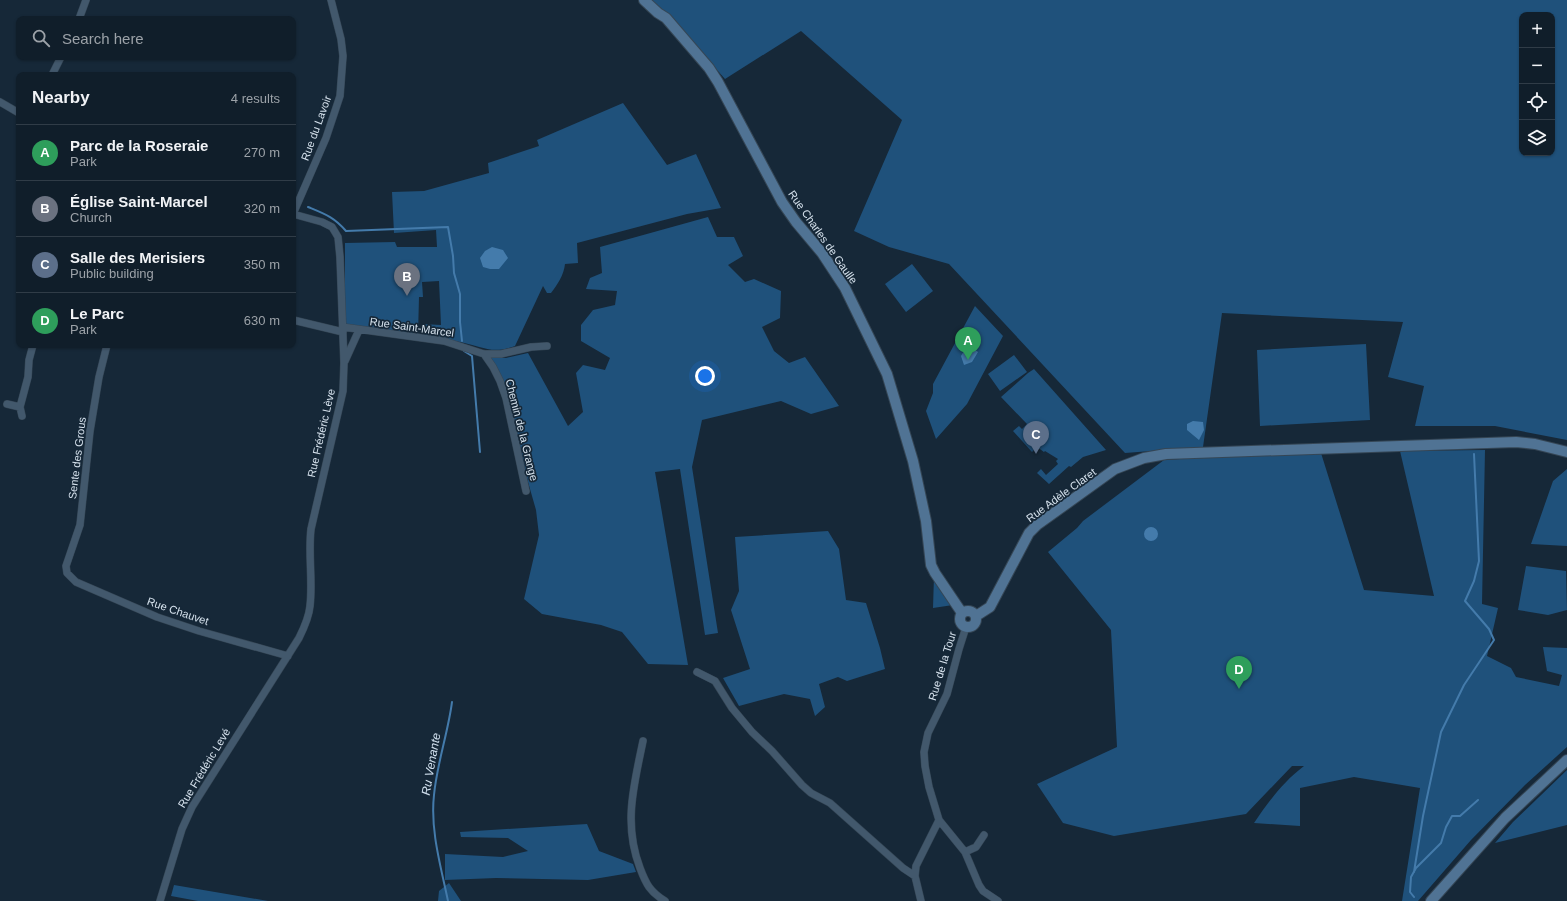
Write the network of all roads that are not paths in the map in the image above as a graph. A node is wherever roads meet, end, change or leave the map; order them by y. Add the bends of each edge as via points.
1 (86, 0) edge
2 (331, 0) edge
3 (644, 0) edge
4 (80, 16) edge
5 (60, 60) edge
6 (54, 72) edge
7 (0, 102) edge
8 (16, 111) edge
9 (296, 207) edge
10 (296, 215) edge
11 (296, 321) edge
12 (343, 330) junction
13 (359, 330) junction
14 (547, 346) dead end
15 (31, 348) edge
16 (106, 348) edge
17 (484, 354) junction
18 (344, 363) junction
19 (8, 404) dead end
20 (20, 406) junction
21 (22, 416) dead end
22 (1567, 452) edge
23 (526, 491) dead end
24 (67, 574) joint
25 (962, 613) junction
26 (976, 616) junction
27 (966, 626) junction
28 (288, 656) junction
29 (697, 672) dead end
30 (643, 741) dead end
31 (1567, 760) edge
32 (939, 820) junction
33 (984, 835) dead end
34 (965, 852) junction
35 (915, 876) junction
36 (160, 901) edge
37 (665, 901) edge
38 (921, 901) edge
39 (998, 901) edge
40 (1431, 901) edge

1 - 4 street
2 - 9 street, Rue du Lavoir via 343,56 340,96 326,138
3 - 25 street, Rue Charles de Gaulle via 666,18 709,68 782,202 822,253 852,301 887,374 899,413 921,495 931,565
5 - 6 street
7 - 8 street
10 - 12 street, Rue Frédéric Lève via 332,227 338,237
11 - 12 street, Rue Saint-Marcel
12 - 13 street, Rue Saint-Marcel
12 - 18 street, Rue Frédéric Lève
13 - 17 street, Rue Saint-Marcel via 444,341
13 - 18 street
14 - 17 street, Rue Saint-Marcel via 501,354
15 - 20 street via 28,377
16 - 24 street, Sente des Grous via 90,431 80,524 66,566
17 - 23 street, Chemin de la Grange via 493,367 506,398
18 - 28 street, Rue Frédéric Lève via 343,391 309,542 310,607 306,623
19 - 20 street
20 - 21 street
22 - 26 street, Rue Adèle Claret via 1529,443 1487,443 1151,456 1115,469 1037,525 1029,533 990,607
24 - 28 street, Rue Chauvet via 76,582 157,617
25 - 26 street via 969,611
25 - 27 street via 960,621
26 - 27 street via 975,623
27 - 32 street, Rue de la Tour via 947,694 925,743 925,766
28 - 36 street, Rue Frédéric Levé via 192,807 182,829
29 - 35 street via 715,681 732,708 752,732 802,785 830,803
30 - 37 street via 630,810 630,831 646,883 653,893
31 - 40 street via 1505,818
32 - 34 street, Rue de la Tour
32 - 35 street via 916,866
33 - 34 street via 976,847
34 - 39 street, Rue de la Tour via 983,891
35 - 38 street

